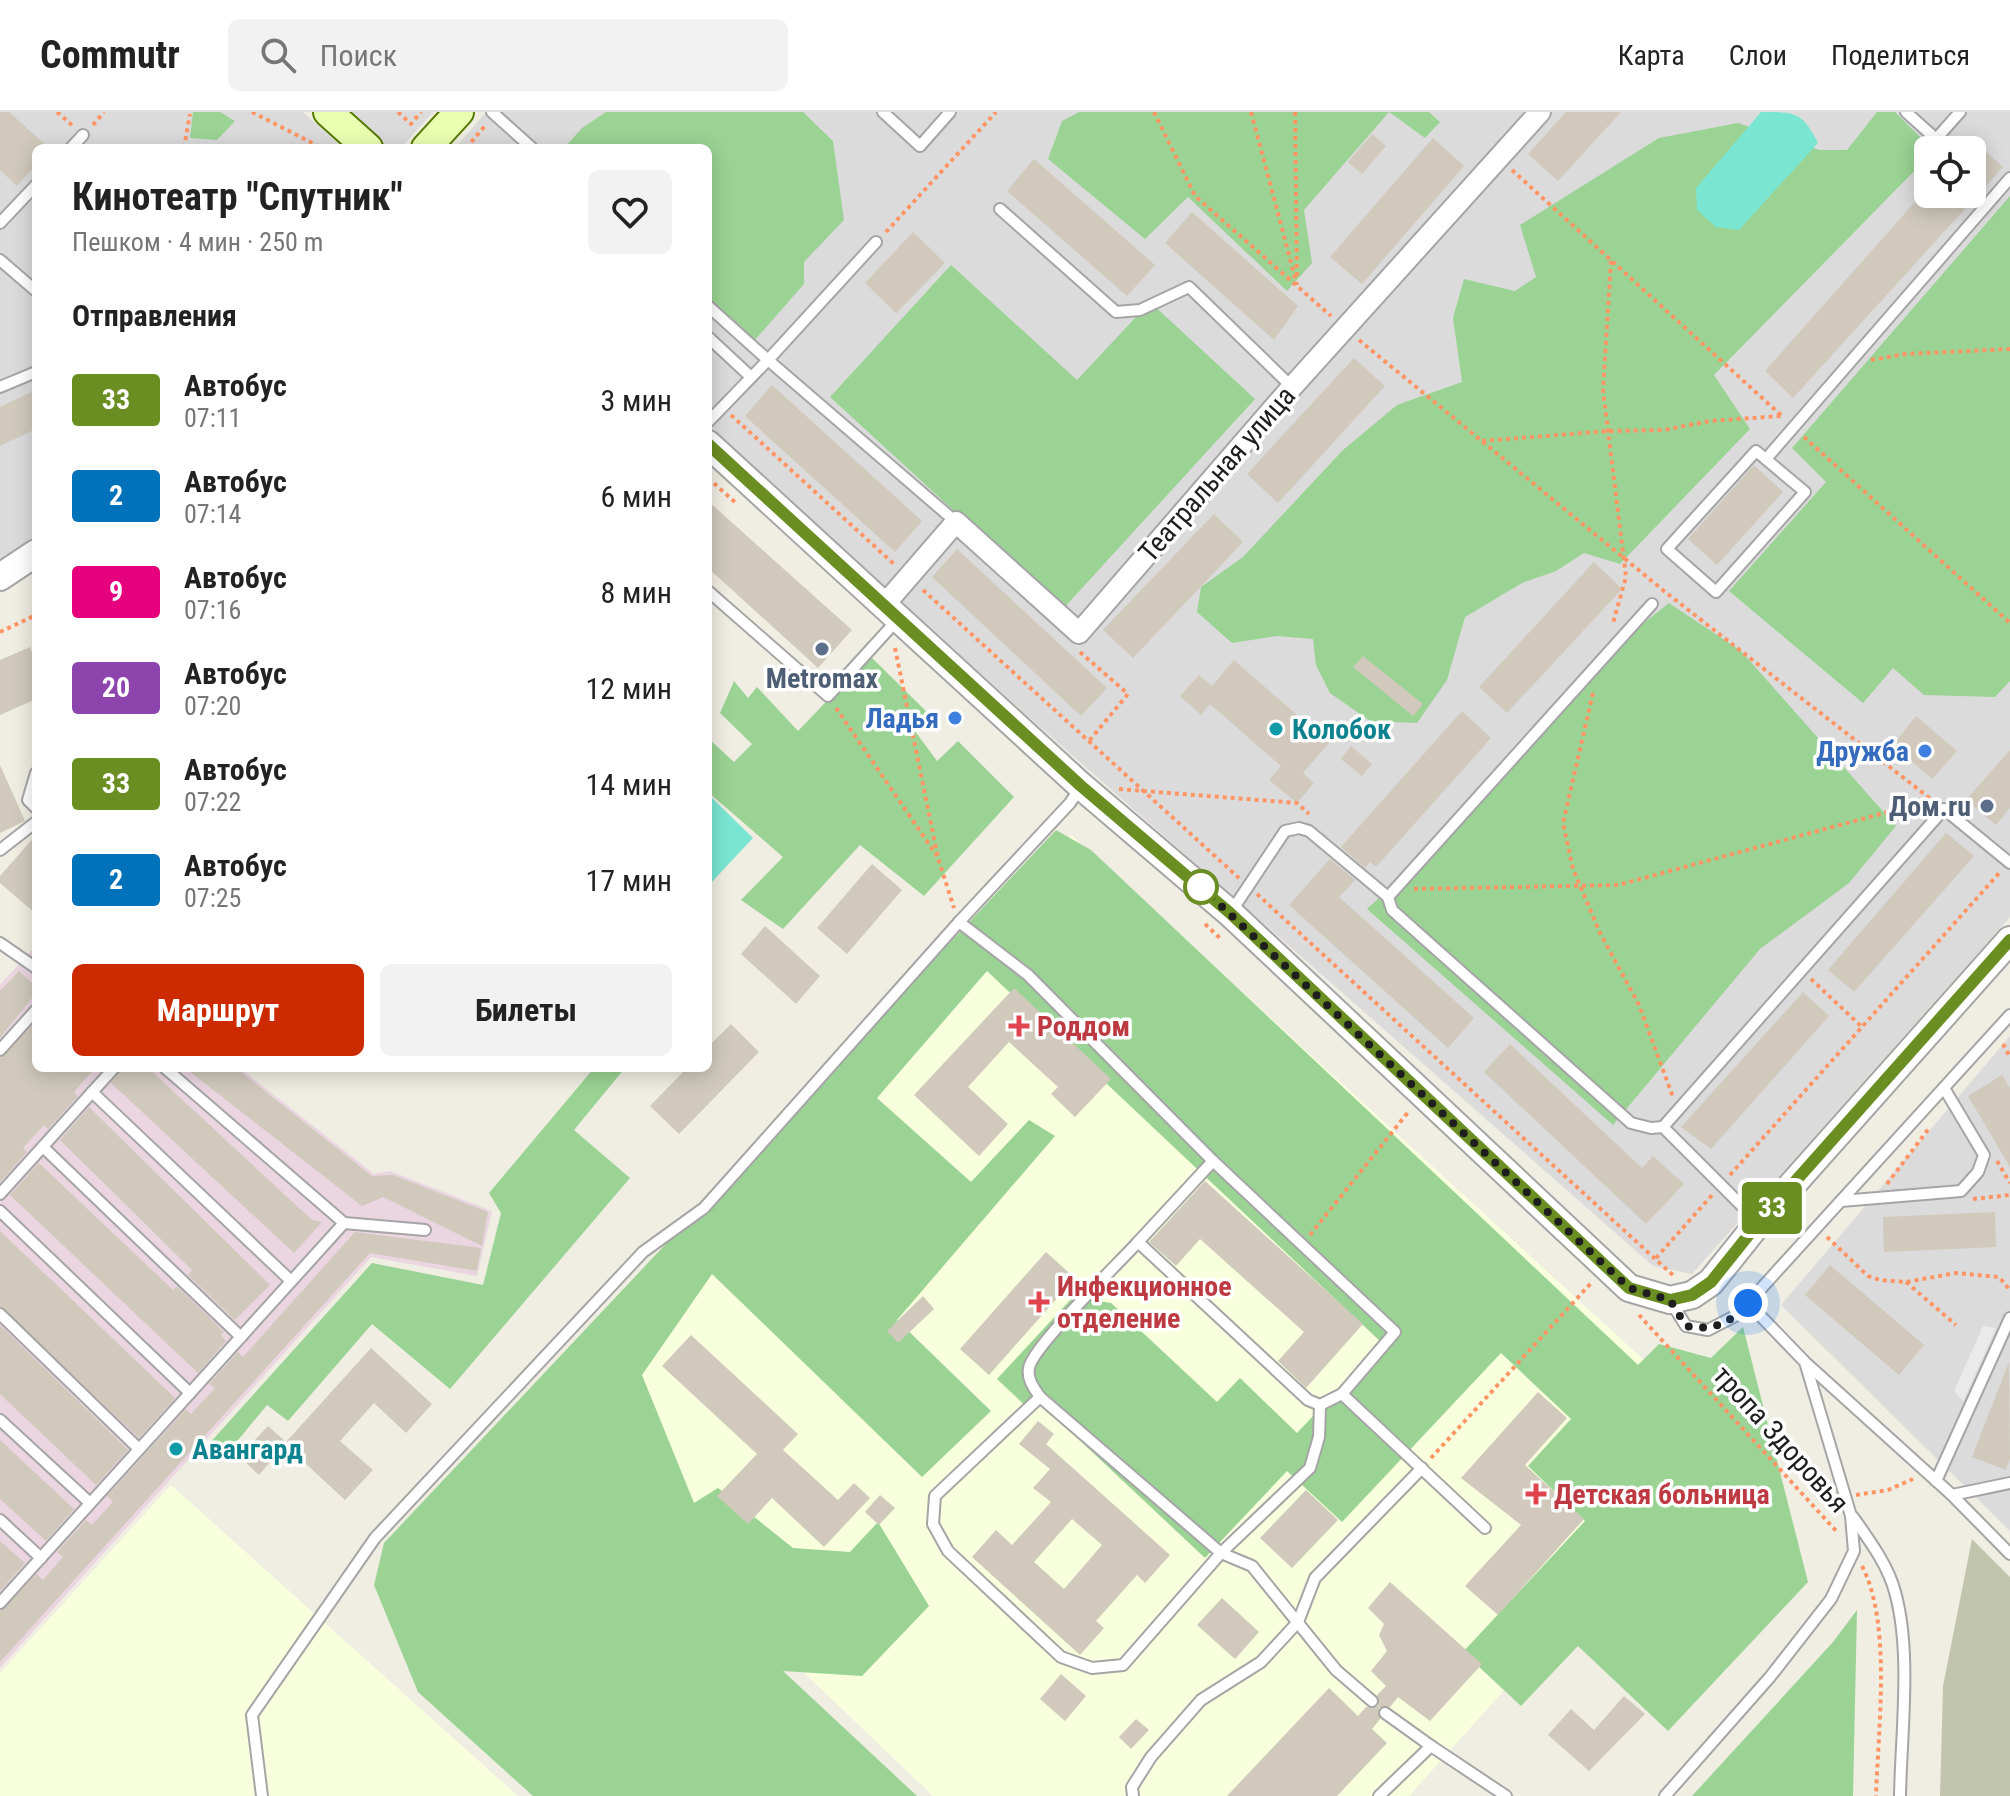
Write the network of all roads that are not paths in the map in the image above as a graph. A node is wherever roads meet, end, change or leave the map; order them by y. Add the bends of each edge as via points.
1 (328, 112) edge
2 (459, 112) edge
3 (883, 112) edge
4 (950, 112) edge
5 (1540, 112) edge
6 (1906, 112) edge
7 (1960, 112) edge
8 (494, 113) edge
9 (83, 135) dead end
10 (75, 144) edge
11 (364, 144) edge
12 (430, 144) edge
13 (528, 144) edge
14 (2010, 178) edge
15 (32, 189) edge
16 (1000, 209) dead end
17 (0, 223) edge
18 (876, 242) road end
19 (0, 260) edge
20 (32, 288) edge
21 (712, 310) edge
22 (712, 341) edge
23 (768, 360) junction
24 (32, 374) edge
25 (751, 377) junction
26 (0, 387) edge
27 (1292, 387) junction
28 (712, 418) edge
29 (712, 448) edge
30 (1766, 459) junction
31 (956, 522) junction
32 (32, 562) edge
33 (0, 577) edge
34 (712, 594) edge
35 (1652, 604) dead end
36 (893, 621) junction
37 (1081, 786) junction
38 (32, 825) edge
39 (0, 850) edge
40 (2010, 863) edge
41 (1392, 893) junction
42 (1230, 913) junction
43 (959, 922) junction
44 (2010, 940) edge
45 (0, 943) edge
46 (32, 965) edge
47 (32, 1014) edge
48 (2010, 1015) edge
49 (2010, 1030) edge
50 (1995, 1032) junction
51 (0, 1050) edge
52 (110, 1072) edge
53 (170, 1072) edge
54 (1944, 1088) junction
55 (92, 1092) junction
56 (1663, 1127) junction
57 (43, 1147) junction
58 (1213, 1161) junction
59 (0, 1194) edge
60 (1841, 1201) junction
61 (0, 1211) edge
62 (1759, 1222) junction
63 (344, 1223) junction
64 (425, 1230) dead end
65 (1138, 1242) junction
66 (291, 1281) junction
67 (1681, 1298) junction
68 (1748, 1303) junction
69 (0, 1314) edge
70 (2010, 1318) edge
71 (241, 1337) junction
72 (1805, 1362) junction
73 (190, 1393) junction
74 (1342, 1394) junction
75 (1040, 1397) junction
76 (1320, 1405) junction
77 (0, 1420) edge
78 (139, 1449) junction
79 (1422, 1468) junction
80 (1936, 1481) junction
81 (2010, 1483) edge
82 (1952, 1495) junction
83 (90, 1503) junction
84 (1851, 1516) junction
85 (0, 1520) edge
86 (1485, 1528) dead end
87 (1221, 1553) junction
88 (2010, 1554) edge
89 (41, 1558) junction
90 (0, 1603) edge
91 (1298, 1622) junction
92 (1372, 1701) dead end
93 (1385, 1713) dead end
94 (1431, 1746) junction
95 (262, 1796) edge
96 (1133, 1796) edge
97 (1379, 1796) edge
98 (1506, 1796) edge
99 (1665, 1796) edge
100 (1900, 1796) edge

1 - 11 main road
2 - 12 main road
3 - 4 lane via 920,146
5 - 27 street, Театральная улица
6 - 7 lane via 1936,139
8 - 13 lane
9 - 10 lane
14 - 30 lane
15 - 17 lane
16 - 27 lane via 1116,312 1140,310 1189,287
18 - 23 lane
19 - 20 lane
21 - 23 lane
22 - 25 lane
23 - 25 lane
23 - 31 lane
24 - 26 lane
25 - 28 lane
27 - 31 street, Театральная улица via 1079,633
29 - 36 street
30 - 30 lane via 1805,492 1716,592 1667,549 1756,451
31 - 36 street via 908,577
32 - 33 street
34 - 36 lane via 828,696
35 - 41 lane
36 - 37 street
37 - 42 street
37 - 43 lane
38 - 39 lane
40 - 56 lane via 1944,809
41 - 42 lane via 1299,828 1285,831
41 - 56 lane via 1392,910 1631,1123
42 - 67 street via 1629,1288
43 - 58 lane via 1028,975
43 - 95 lane via 704,1208 643,1252 375,1538 252,1715
44 - 62 street
45 - 46 lane
47 - 51 lane
48 - 50 lane
49 - 50 lane
50 - 54 lane
52 - 55 lane
53 - 63 lane
54 - 60 lane
54 - 60 lane via 1984,1155 1978,1172 1961,1191
55 - 57 lane
55 - 66 lane
56 - 62 lane
57 - 59 lane
57 - 71 lane
58 - 65 lane
58 - 74 lane via 1395,1332
60 - 68 lane
61 - 73 lane
62 - 67 street via 1711,1282
63 - 64 lane
63 - 66 lane
65 - 75 lane via 1028,1366 1029,1380
65 - 76 lane via 1308,1400
66 - 71 lane
67 - 68 lane via 1686,1326 1708,1330
68 - 72 lane
69 - 78 lane
70 - 80 lane
71 - 73 lane
72 - 80 lane
72 - 84 lane
73 - 78 lane
74 - 76 lane
74 - 79 lane
75 - 87 lane
75 - 87 lane via 935,1496 933,1524 948,1551 1061,1657 1092,1668 1123,1665
76 - 87 lane via 1319,1437 1310,1468
77 - 83 lane
78 - 83 lane
79 - 86 lane
79 - 91 lane via 1315,1578
80 - 82 lane
81 - 82 lane
82 - 88 lane
83 - 89 lane
84 - 99 lane via 1854,1551 1831,1599
84 - 100 lane via 1873,1546 1895,1592 1903,1647
85 - 89 lane
87 - 91 lane via 1252,1566
89 - 90 lane
91 - 92 lane via 1336,1670
91 - 96 lane via 1261,1662 1201,1700 1151,1757 1132,1787
93 - 94 lane
94 - 97 lane
94 - 98 lane

